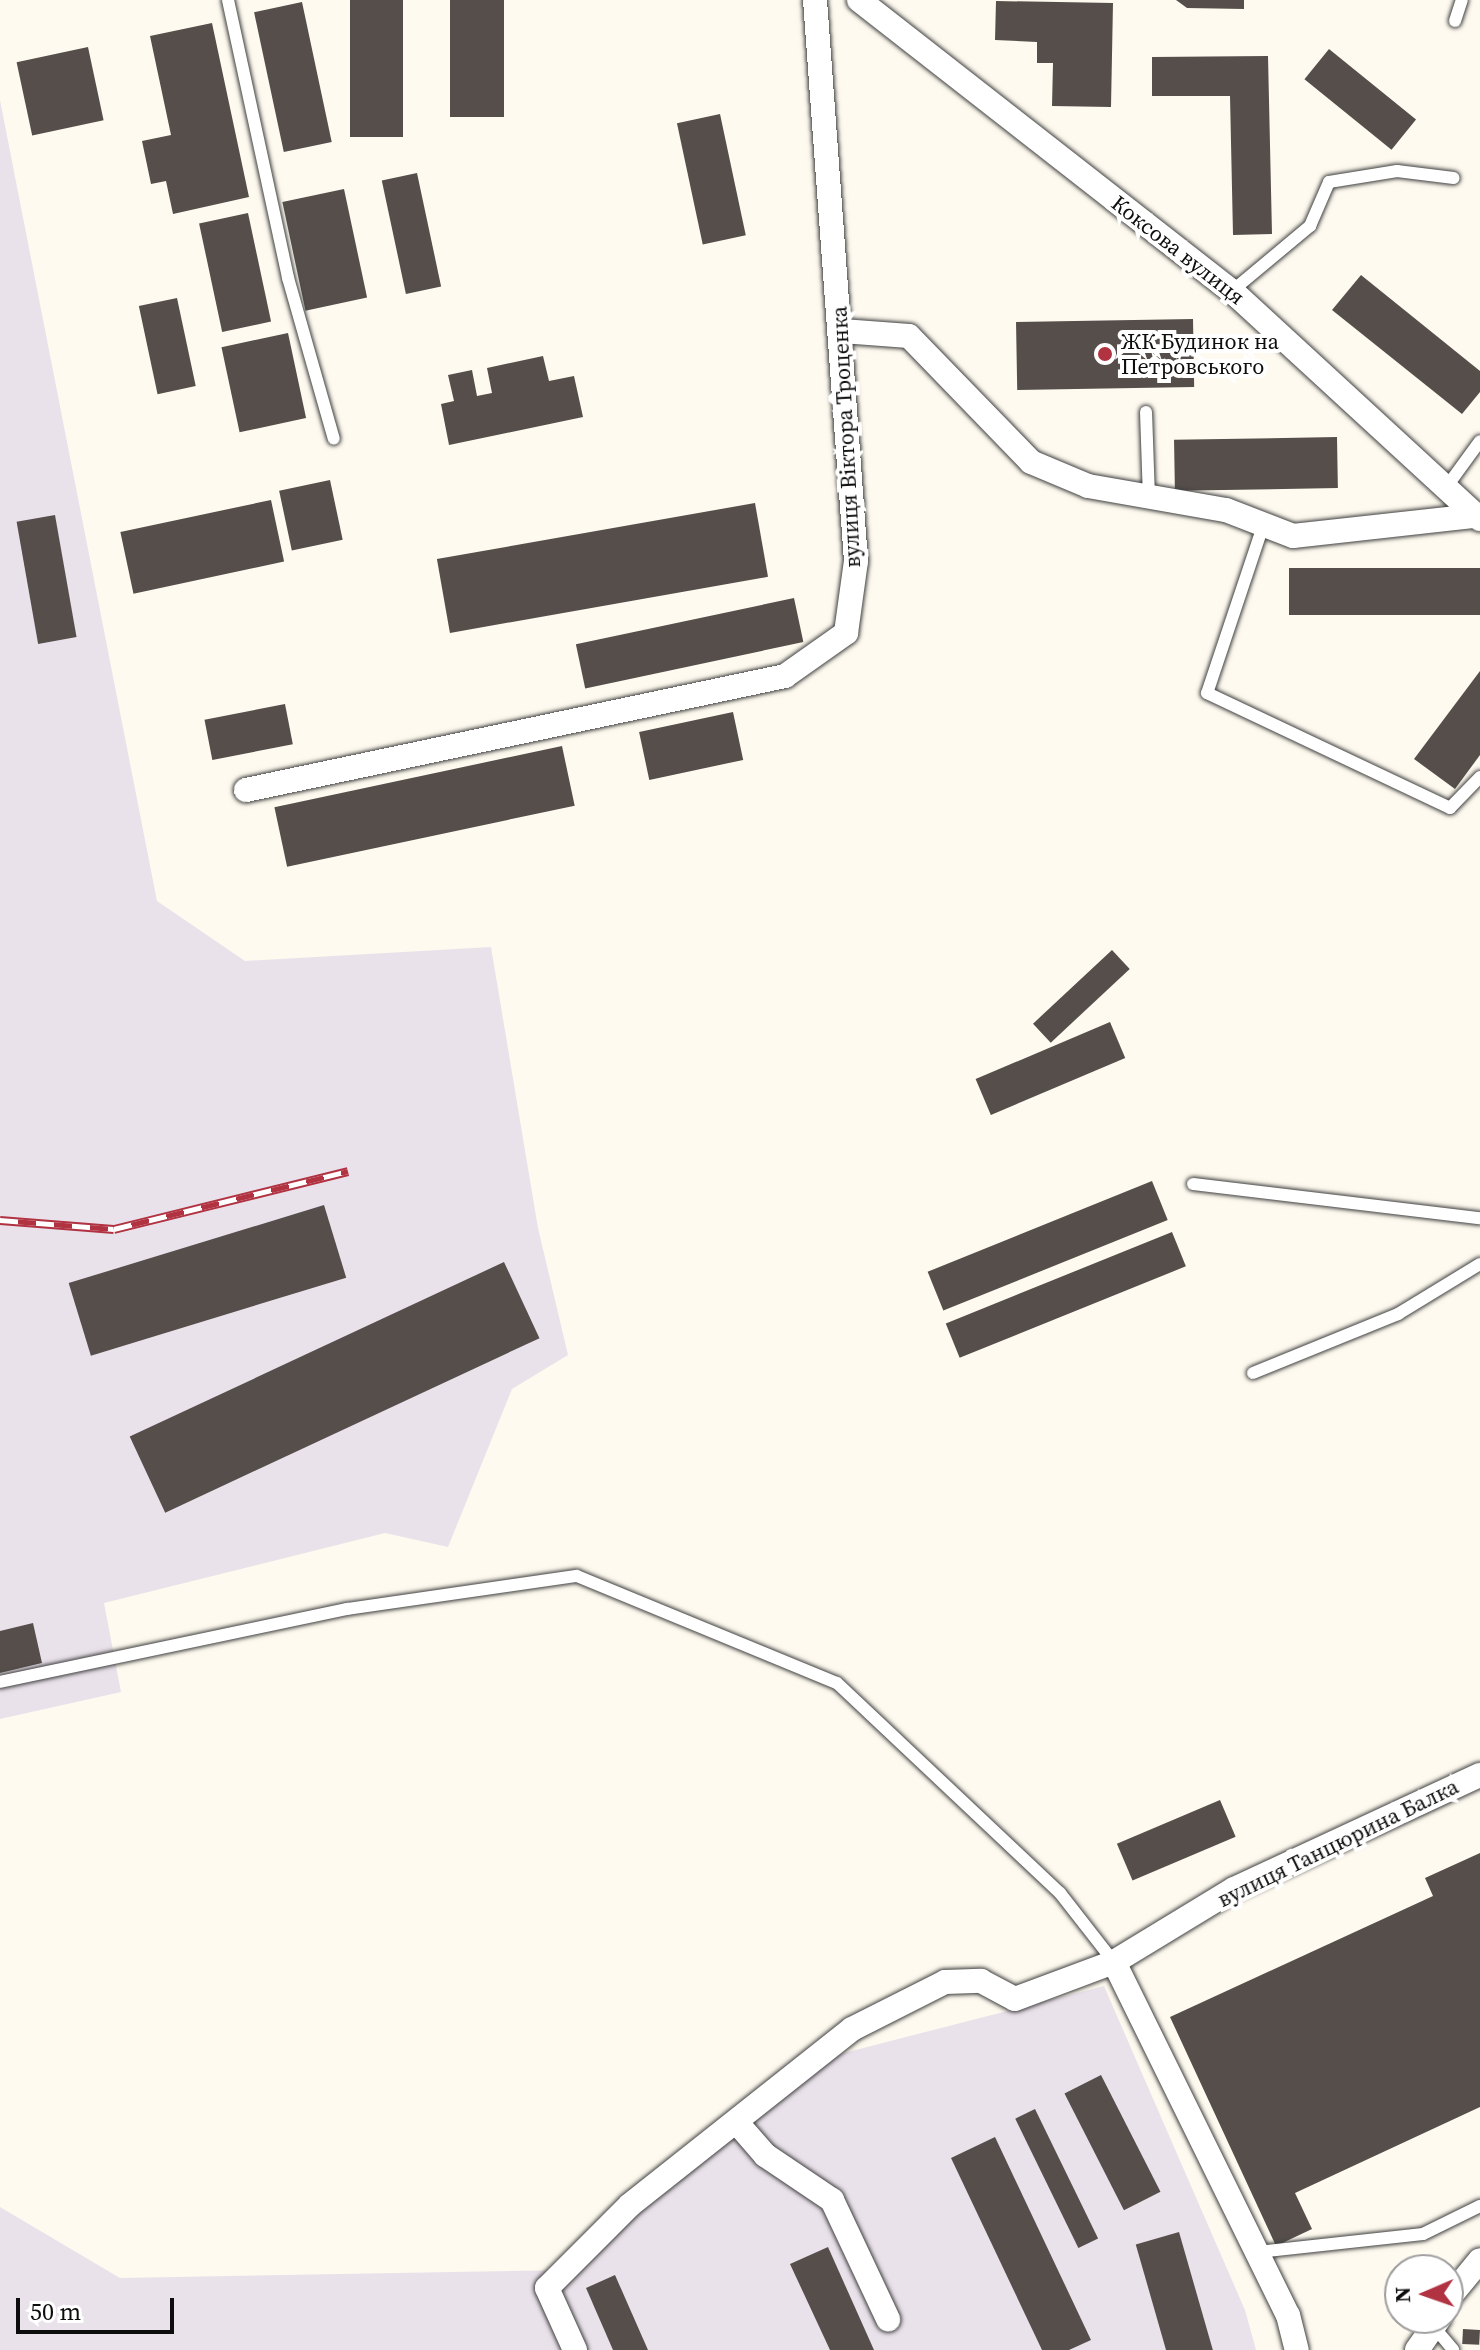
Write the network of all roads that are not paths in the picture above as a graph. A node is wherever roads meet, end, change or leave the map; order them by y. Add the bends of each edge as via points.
1 (228, 0) edge
2 (815, 0) edge
3 (859, 0) edge
4 (1462, 0) edge
5 (1455, 21) dead end
6 (1454, 178) dead end
7 (1232, 291) junction
8 (842, 331) junction
9 (1146, 412) dead end
10 (334, 439) dead end
11 (1480, 441) edge
12 (1445, 489) junction
13 (1149, 498) junction
14 (1478, 518) edge
15 (1262, 529) junction
16 (1480, 777) edge
17 (246, 790) dead end
18 (1193, 1184) dead end
19 (1480, 1218) edge
20 (1480, 1264) edge
21 (1253, 1373) dead end
22 (0, 1682) edge
23 (1480, 1775) edge
24 (1114, 1962) junction
25 (739, 2125) junction
26 (1480, 2206) edge
27 (1258, 2252) junction
28 (1480, 2260) edge
29 (1464, 2280) edge
30 (888, 2319) dead end
31 (575, 2350) edge
32 (1297, 2350) edge

1 - 10 lane via 288,278
2 - 8 street, вулиця Віктора Троценка
3 - 7 street, Коксова вулиця
4 - 5 lane
6 - 7 lane via 1397,171 1329,182 1310,226
7 - 12 street, Коксова вулиця
8 - 13 street via 909,336 1031,462 1088,486
8 - 17 street, вулиця Віктора Троценка via 856,561 846,633 785,676
9 - 13 lane
11 - 12 lane
12 - 14 street, Коксова вулиця
13 - 15 street via 1226,510
14 - 15 street via 1327,536
15 - 16 lane via 1207,693 1450,808
18 - 19 lane
20 - 21 lane via 1398,1314
22 - 24 lane via 347,1609 577,1576 837,1683 1060,1893
23 - 24 street, вулиця Танцюрина Балка via 1234,1889
24 - 25 street, вулиця Танцюрина Балка via 1015,1999 981,1981 957,1981 902,1999 852,2029
24 - 27 street
25 - 30 street via 765,2155 832,2200
25 - 31 street, вулиця Танцюрина Балка via 630,2205 547,2288
26 - 27 lane via 1423,2234
27 - 32 street
28 - 29 street

